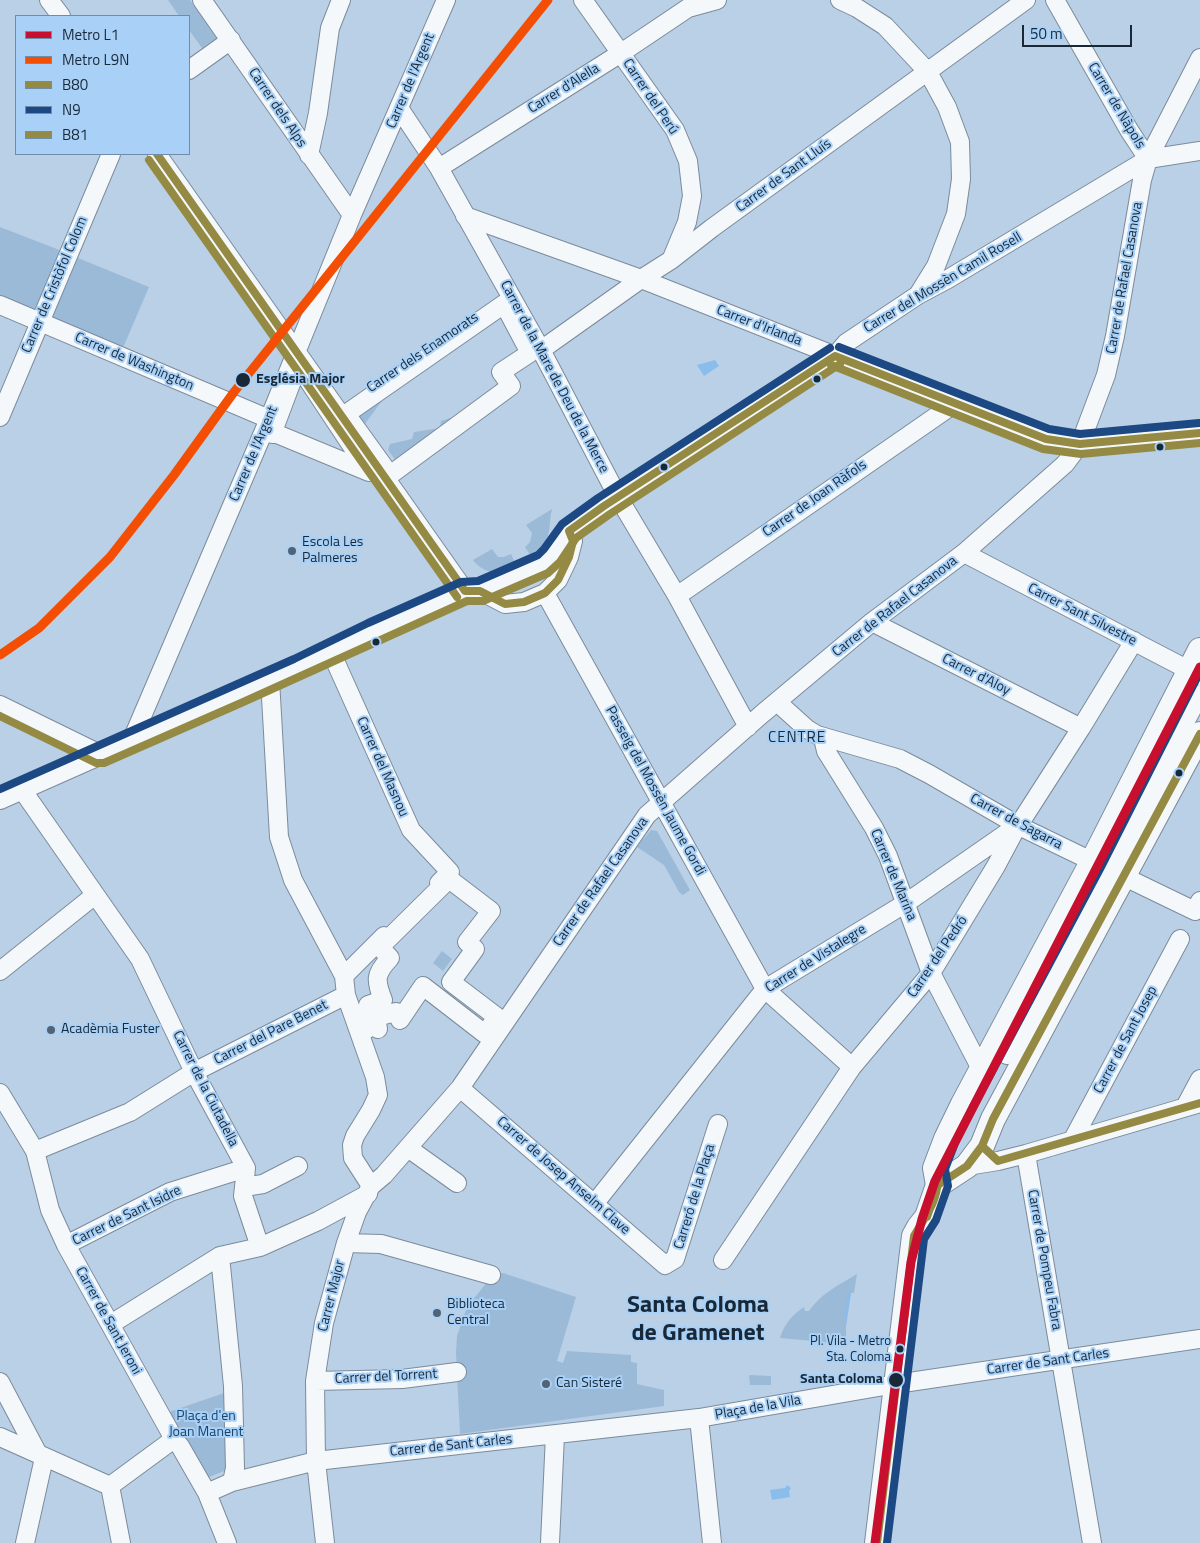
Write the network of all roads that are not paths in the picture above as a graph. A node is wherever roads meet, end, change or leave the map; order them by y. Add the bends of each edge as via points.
1 (49, 0) edge
2 (202, 0) edge
3 (341, 0) edge
4 (446, 0) edge
5 (583, 0) edge
6 (717, 0) edge
7 (840, 0) edge
8 (1026, 0) edge
9 (1054, 0) edge
10 (691, 4) edge
11 (59, 15) edge
12 (231, 40) junction
13 (621, 54) junction
14 (1200, 58) edge
15 (190, 69) edge
16 (928, 72) junction
17 (399, 108) junction
18 (1200, 151) edge
19 (111, 155) edge
20 (158, 155) edge
21 (309, 155) junction
22 (1148, 159) junction
23 (439, 168) junction
24 (352, 215) junction
25 (465, 216) junction
26 (671, 260) junction
27 (641, 279) junction
28 (509, 294) junction
29 (918, 295) junction
30 (0, 305) edge
31 (40, 321) junction
32 (541, 350) junction
33 (295, 351) junction
34 (835, 356) junction
35 (954, 404) junction
36 (337, 412) junction
37 (0, 417) edge
38 (271, 427) junction
39 (1200, 433) edge
40 (1080, 444) junction
41 (390, 475) joint
42 (618, 497) junction
43 (569, 531) junction
44 (964, 553) junction
45 (538, 566) junction
46 (558, 580) junction
47 (472, 591) junction
48 (545, 593) junction
49 (521, 596) junction
50 (676, 596) junction
51 (872, 622) junction
52 (1134, 641) junction
53 (331, 652) junction
54 (1197, 666) edge
55 (270, 680) junction
56 (1200, 694) edge
57 (777, 702) junction
58 (0, 705) edge
59 (748, 727) junction
60 (1081, 728) junction
61 (1200, 734) edge
62 (823, 738) junction
63 (130, 742) junction
64 (100, 754) junction
65 (23, 791) junction
66 (0, 800) edge
67 (662, 803) junction
68 (1019, 826) junction
69 (1108, 869) junction
70 (95, 895) junction
71 (906, 903) junction
72 (1197, 906) edge
73 (1180, 939) dead end
74 (0, 971) edge
75 (931, 973) junction
76 (344, 976) junction
77 (765, 989) junction
78 (346, 995) junction
79 (485, 1034) joint
80 (1008, 1055) junction
81 (852, 1067) junction
82 (981, 1069) junction
83 (194, 1072) junction
84 (1200, 1079) edge
85 (460, 1088) junction
86 (0, 1094) edge
87 (1192, 1105) edge
88 (718, 1124) dead end
89 (951, 1130) junction
90 (1072, 1141) junction
91 (408, 1148) junction
92 (35, 1152) junction
93 (1026, 1154) junction
94 (981, 1157) junction
95 (298, 1166) dead end
96 (246, 1168) junction
97 (457, 1183) dead end
98 (938, 1185) junction
99 (244, 1187) junction
100 (370, 1190) junction
101 (595, 1204) junction
102 (346, 1243) junction
103 (66, 1245) junction
104 (260, 1247) junction
105 (220, 1256) junction
106 (723, 1260) dead end
107 (665, 1265) joint
108 (490, 1275) dead end
109 (111, 1324) junction
110 (1200, 1339) edge
111 (1062, 1361) junction
112 (457, 1372) dead end
113 (315, 1381) junction
114 (0, 1382) edge
115 (904, 1383) junction
116 (699, 1418) junction
117 (555, 1435) junction
118 (0, 1437) edge
119 (174, 1439) junction
120 (41, 1456) junction
121 (316, 1460) junction
122 (232, 1482) junction
123 (110, 1486) junction
124 (207, 1493) junction
125 (25, 1543) edge
126 (121, 1543) edge
127 (228, 1543) edge
128 (325, 1543) edge
129 (550, 1543) edge
130 (712, 1543) edge
131 (877, 1543) edge
132 (892, 1543) edge
133 (1092, 1543) edge

1 - 11 street
2 - 12 street, Carrer dels Alps
3 - 21 street via 330,28
4 - 17 street, Carrer de l'Argent
5 - 13 street, Carrer del Perú
6 - 10 street, Carrer d'Alella
7 - 16 street via 884,26
8 - 16 street, Carrer de Sant Lluís
9 - 22 street, Carrer de Nàpols
10 - 13 street, Carrer d'Alella
12 - 15 street
12 - 21 street, Carrer dels Alps
13 - 23 street, Carrer d'Alella
13 - 26 street, Carrer del Perú via 674,130 688,161 692,196 687,222
14 - 22 street, Carrer de Rafael Casanova
16 - 26 street, Carrer de Sant Lluís
16 - 29 street via 947,107 960,142 961,179 956,214 936,266
17 - 23 street, Carrer de la Mare de Deu de la Merce
17 - 24 street, Carrer de l'Argent
18 - 22 street
19 - 31 street, Carrer de Cristòfol Colom
20 - 33 street
21 - 24 street, Carrer dels Alps
22 - 29 street, Carrer del Mossèn Camil Rosell
22 - 40 street, Carrer de Rafael Casanova via 1106,375
23 - 25 street, Carrer de la Mare de Deu de la Merce
24 - 33 street, Carrer de l'Argent
25 - 27 street, Carrer d'Irlanda
25 - 28 street, Carrer de la Mare de Deu de la Merce
26 - 27 street, Carrer de Sant Lluís
27 - 32 street, Carrer de Sant Lluís
27 - 34 street, Carrer d'Irlanda
28 - 32 street, Carrer de la Mare de Deu de la Merce
28 - 36 street, Carrer dels Enamorats
29 - 34 street, Carrer del Mossèn Camil Rosell via 846,343
30 - 31 street, Carrer de Washington
31 - 37 street, Carrer de Cristòfol Colom
31 - 38 street, Carrer de Washington
32 - 42 street, Carrer de la Mare de Deu de la Merce
33 - 36 street
33 - 38 street, Carrer de l'Argent
34 - 35 street, Carrer d'Irlanda
34 - 42 street, Carrer del Mossèn Camil Rosell
35 - 40 street, Carrer d'Irlanda via 1046,439
35 - 50 street, Carrer de Joan Ràfols
36 - 47 street
38 - 38 street, Carrer de Washington via 298,364 369,472 277,434
38 - 63 street, Carrer de l'Argent
39 - 40 street, Carrer d'Irlanda
40 - 44 street, Carrer de Rafael Casanova via 1066,464
41 - 41 street via 346,414 504,304 530,353 501,372 510,386
42 - 43 street, Carrer del Mossèn Camil Rosell
42 - 50 street, Carrer de la Mare de Deu de la Merce
43 - 45 street, Carrer del Mossèn Camil Rosell via 552,556
43 - 46 street via 573,541
44 - 51 street, Carrer de Rafael Casanova
44 - 52 street, Carrer Sant Silvestre
45 - 46 street via 550,564
45 - 47 street, Carrer del Mossèn Camil Rosell
45 - 49 street via 516,584 515,591 520,600
46 - 48 street
47 - 49 street via 505,604
47 - 53 street, Carrer del Mossèn Camil Rosell
48 - 49 street
48 - 67 street, Passeig del Mossèn Jaume Gordi
50 - 59 street, Carrer de la Mare de Deu de la Merce
51 - 57 street, Carrer de Rafael Casanova
51 - 60 street, Carrer d'Aloy
52 - 54 street, Carrer Sant Silvestre
52 - 60 street, Carrer del Pedró
53 - 55 street, Carrer del Mossèn Camil Rosell
53 - 76 street, Carrer del Masnou via 410,830 450,872
54 - 69 street
55 - 63 street, Carrer del Mossèn Camil Rosell
55 - 76 street via 279,837 293,880
56 - 69 street
57 - 59 street, Carrer de Rafael Casanova
57 - 62 street via 806,729
58 - 64 street
59 - 67 street, Carrer de Rafael Casanova
60 - 68 street, Carrer del Pedró
61 - 69 street
62 - 68 street, Carrer de Sagarra via 900,760
62 - 71 street, Carrer de Marina via 826,751 874,828
63 - 64 street, Carrer del Mossèn Camil Rosell
64 - 65 street, Carrer del Mossèn Camil Rosell
65 - 66 street, Carrer del Mossèn Camil Rosell
65 - 70 street, Carrer de la Ciutadella
67 - 77 street, Passeig del Mossèn Jaume Gordi
67 - 85 street, Carrer de Rafael Casanova via 647,815
68 - 69 street, Carrer de Sagarra
68 - 71 street, Carrer de Vistalegre
68 - 75 street, Carrer del Pedró
69 - 72 street, Carrer de Sagarra
69 - 80 street
69 - 80 street
70 - 74 street
70 - 83 street, Carrer de la Ciutadella via 140,959
71 - 75 street, Carrer de Marina
71 - 77 street, Carrer de Vistalegre
73 - 90 street, Carrer de Sant Josep
75 - 81 street, Carrer del Pedró
75 - 82 street, Carrer de Marina
76 - 78 street
77 - 81 street, Passeig del Mossèn Jaume Gordi
77 - 101 street, Carrer de Vistalegre
78 - 83 street, Carrer del Pare Benet
78 - 100 street via 375,1077 378,1095 352,1145 353,1158
79 - 79 street via 423,986 400,1020 396,1012 376,1017 378,1029 371,1024 366,1030 362,1015 368,1017 368,1005 383,1000 377,985 381,968 390,958 380,947 449,879 491,911 467,942 475,949 451,982 497,1017
80 - 82 street
80 - 94 street
81 - 106 street, Carrer del Pedró
82 - 89 street
83 - 92 street, Carrer del Pare Benet via 130,1112
83 - 96 street, Carrer de la Ciutadella
84 - 87 street
85 - 91 street, Carrer Major
85 - 101 street, Carrer de Josep Anselm Clave
86 - 92 street, Carrer de Sant Jeroni
87 - 90 street
88 - 107 street, Carreró de la Plaça via 675,1258
89 - 94 street via 950,1150 956,1156
89 - 94 street via 967,1120 978,1126 983,1139
89 - 98 street via 935,1168
90 - 93 street
91 - 97 street
91 - 100 street, Carrer Major
92 - 103 street, Carrer de Sant Jeroni via 50,1210
93 - 94 street
93 - 111 street, Carrer de Pompeu Fabra
94 - 98 street
95 - 99 street via 263,1184
96 - 99 street
96 - 103 street, Carrer de Sant Isidre via 170,1192
98 - 115 street via 927,1217 914,1236
99 - 104 street via 242,1196
100 - 102 street, Carrer Major via 357,1212
100 - 104 street via 318,1221
101 - 107 street, Carrer de Josep Anselm Clave
102 - 108 street via 381,1244
102 - 113 street, Carrer Major via 324,1323
103 - 109 street, Carrer de Sant Jeroni
104 - 105 street
105 - 109 street
105 - 122 street via 233,1386 235,1468
109 - 119 street, Carrer de Sant Jeroni
110 - 111 street, Carrer de Sant Carles
111 - 115 street, Carrer de Sant Carles
111 - 133 street, Carrer de Pompeu Fabra
112 - 113 street, Carrer del Torrent via 402,1379
113 - 121 street, Carrer Major
114 - 120 street
115 - 116 street, Plaça de la Vila
115 - 131 street
115 - 132 street
116 - 117 street, Carrer de Sant Carles
116 - 130 street
117 - 121 street, Carrer de Sant Carles
117 - 129 street
118 - 120 street
119 - 123 street
119 - 124 street, Carrer de Sant Jeroni
120 - 123 street
120 - 125 street
121 - 122 street, Carrer de Sant Carles
121 - 128 street, Carrer Major
122 - 124 street, Carrer de Sant Carles
123 - 126 street
124 - 127 street, Carrer de Sant Jeroni

